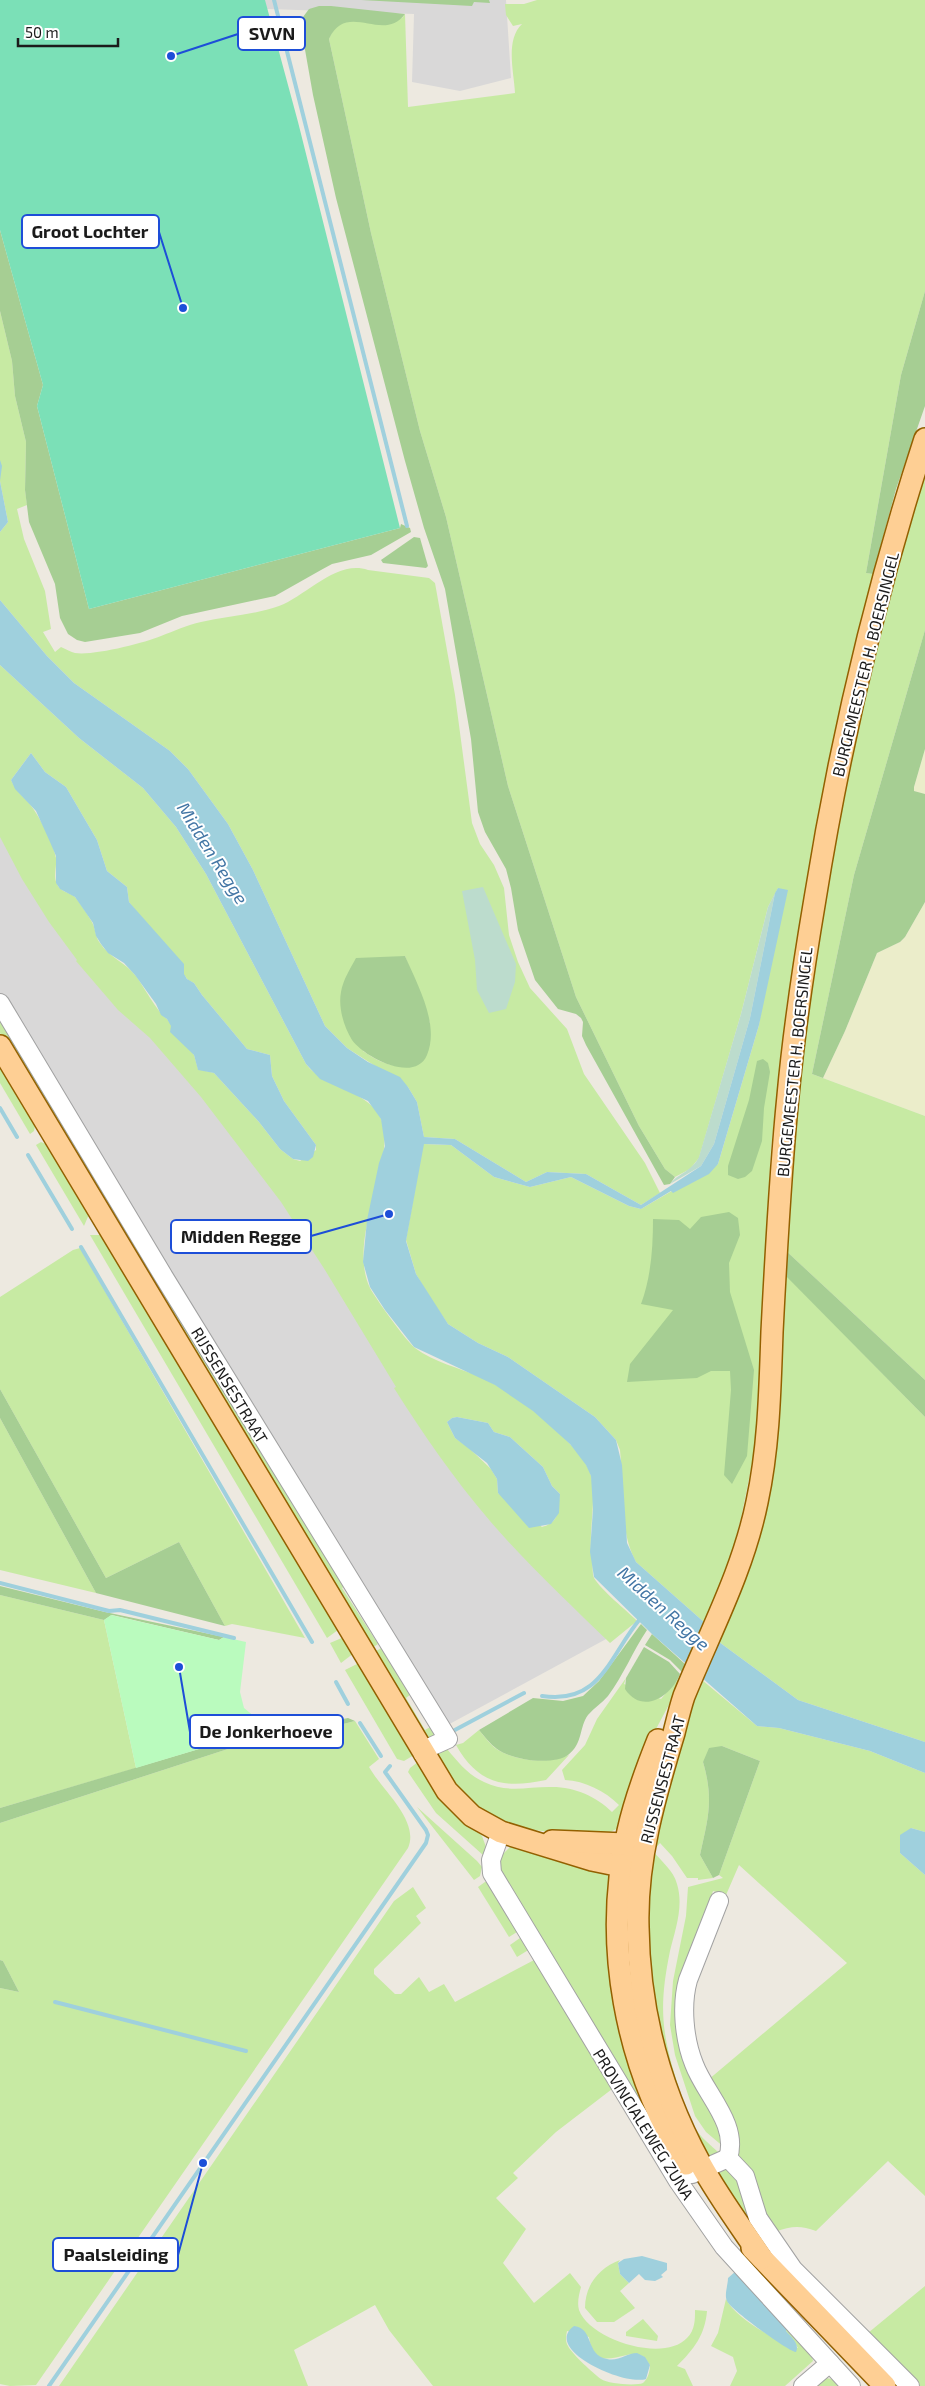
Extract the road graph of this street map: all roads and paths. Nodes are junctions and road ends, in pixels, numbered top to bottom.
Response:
1 (925, 439) edge
2 (0, 1002) edge
3 (0, 1046) edge
4 (686, 1692) junction
5 (422, 1754) junction
6 (501, 1832) junction
7 (528, 1840) junction
8 (625, 1844) junction
9 (642, 1858) junction
10 (621, 1866) junction
11 (719, 1901) dead end
12 (728, 2158) junction
13 (697, 2171) junction
14 (830, 2363) junction
15 (803, 2386) edge
16 (852, 2386) edge
17 (885, 2386) edge
18 (910, 2386) edge

1 - 4 main road, BURGEMEESTER H. BOERSINGEL
2 - 5 street, RIJSSENSESTRAAT
3 - 5 main road, RIJSSENSESTRAAT
4 - 8 main road, RIJSSENSESTRAAT
4 - 9 main road, RIJSSENSESTRAAT
5 - 6 main road, RIJSSENSESTRAAT
6 - 7 main road, RIJSSENSESTRAAT
6 - 14 street, PROVINCIALEWEG ZUNA
7 - 8 main road, RIJSSENSESTRAAT
7 - 10 main road, RIJSSENSESTRAAT
8 - 9 main road, RIJSSENSESTRAAT
8 - 10 main road, PROVINCIALEWEG ZUNA
9 - 10 main road, RIJSSENSESTRAAT
9 - 13 main road, PROVINCIALEWEG ZUNA
10 - 13 main road, PROVINCIALEWEG ZUNA
11 - 12 street
12 - 13 street
12 - 18 street
13 - 17 main road, PROVINCIALEWEG ZUNA
14 - 15 street
14 - 16 street, PROVINCIALEWEG ZUNA

